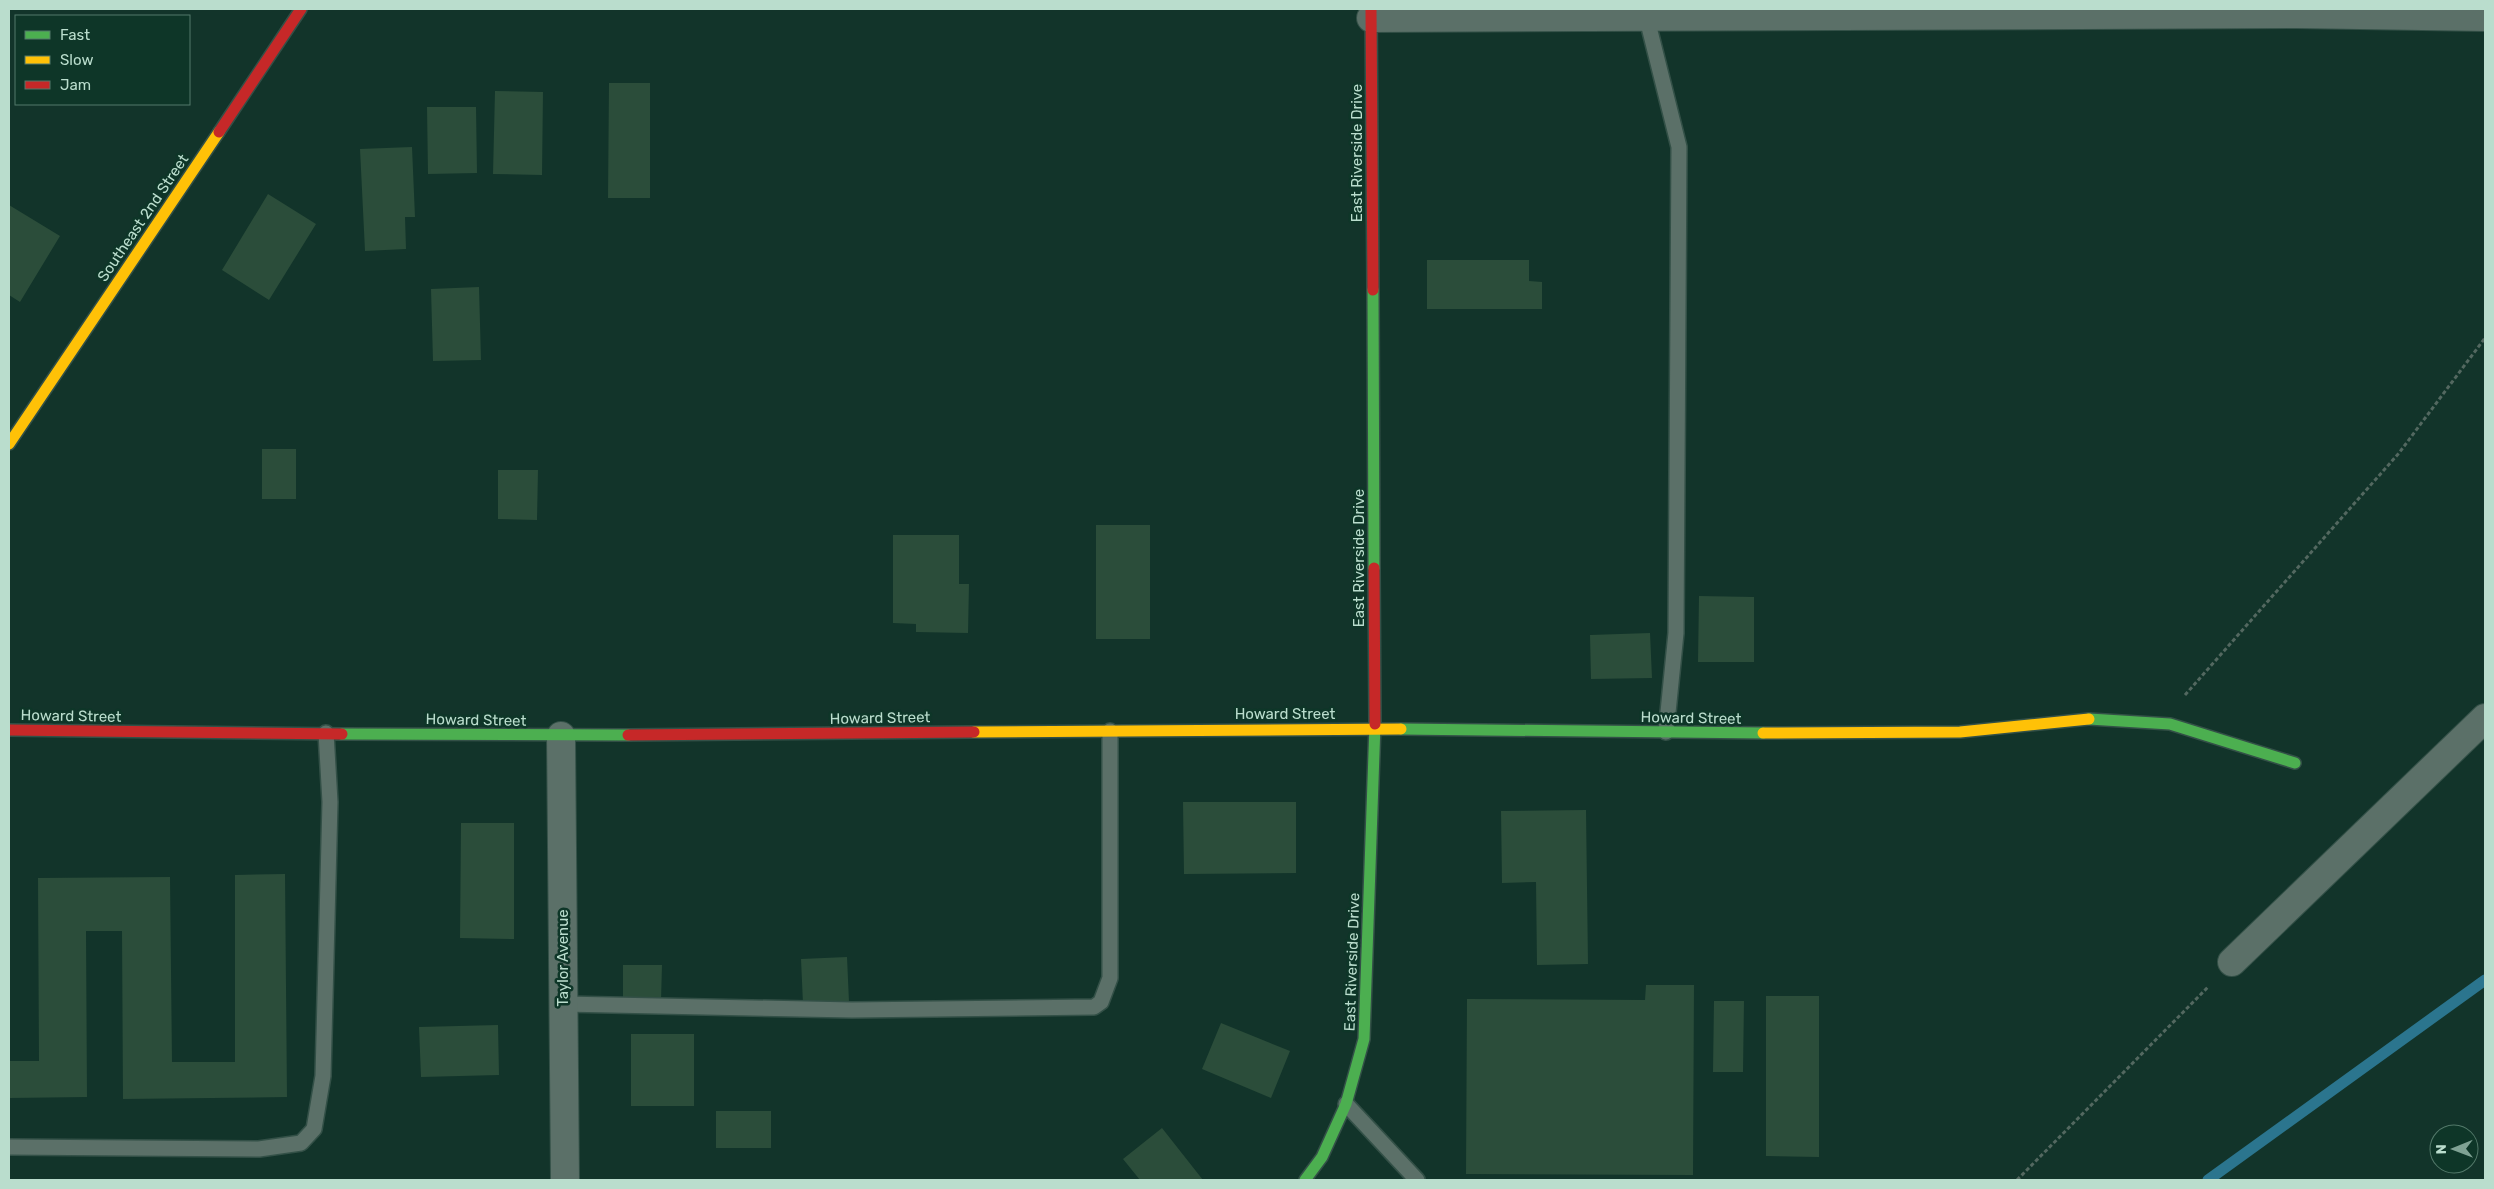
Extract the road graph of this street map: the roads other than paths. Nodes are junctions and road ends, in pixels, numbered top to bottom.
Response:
1 (302, 9) edge
2 (1945, 12) edge
3 (2244, 12) edge
4 (1371, 14) edge
5 (1660, 15) edge
6 (2485, 17) edge
7 (9, 444) edge
8 (2485, 718) edge
9 (1375, 728) junction
10 (9, 730) edge
11 (1110, 731) junction
12 (1666, 732) junction
13 (326, 734) junction
14 (562, 736) junction
15 (2295, 762) dead end
16 (2232, 962) road end
17 (564, 1004) junction
18 (1346, 1104) junction
19 (9, 1147) edge
20 (565, 1180) edge
21 (1305, 1180) edge
22 (1417, 1180) edge

1 - 7 street, Southeast 2nd Street
2 - 3 street
2 - 5 street
3 - 6 street
4 - 5 street
4 - 9 street, East Riverside Drive
5 - 12 lane
8 - 16 street
9 - 11 street, Howard Street
9 - 12 street, Howard Street
9 - 18 street, East Riverside Drive
10 - 13 street, Howard Street
11 - 14 street, Howard Street
11 - 17 lane
12 - 15 street, Howard Street
13 - 14 street, Howard Street
13 - 19 lane
14 - 17 street, Taylor Avenue
17 - 20 street, Taylor Avenue
18 - 21 street, East Riverside Drive
18 - 22 lane

